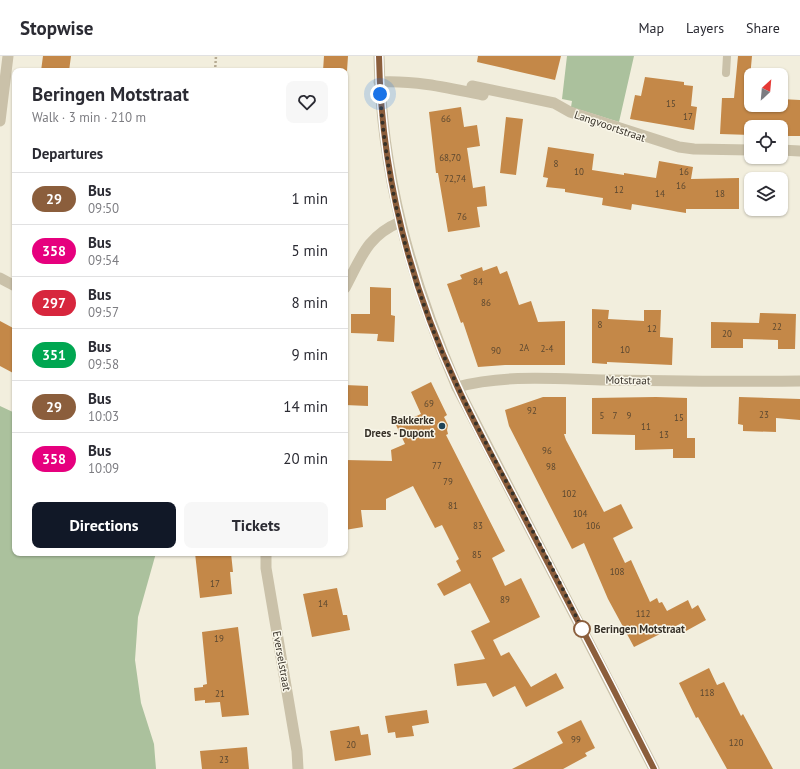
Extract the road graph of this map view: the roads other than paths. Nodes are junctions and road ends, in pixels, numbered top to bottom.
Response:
1 (8, 56) edge
2 (379, 56) edge
3 (727, 56) edge
4 (726, 73) dead end
5 (379, 82) junction
6 (472, 86) dead end
7 (541, 107) dead end
8 (0, 121) edge
9 (744, 150) edge
10 (788, 150) edge
11 (800, 151) edge
12 (400, 222) junction
13 (0, 278) edge
14 (348, 282) edge
15 (12, 284) edge
16 (800, 381) edge
17 (458, 387) junction
18 (266, 556) edge
19 (298, 769) edge
20 (654, 769) edge

1 - 8 street
2 - 5 street
3 - 4 lane
5 - 7 street
5 - 12 street
6 - 9 street, Langvoortstraat
10 - 11 street
12 - 14 street
12 - 17 street
13 - 15 street
16 - 17 street, Motstraat
17 - 20 street
18 - 19 street, Everselstraat

